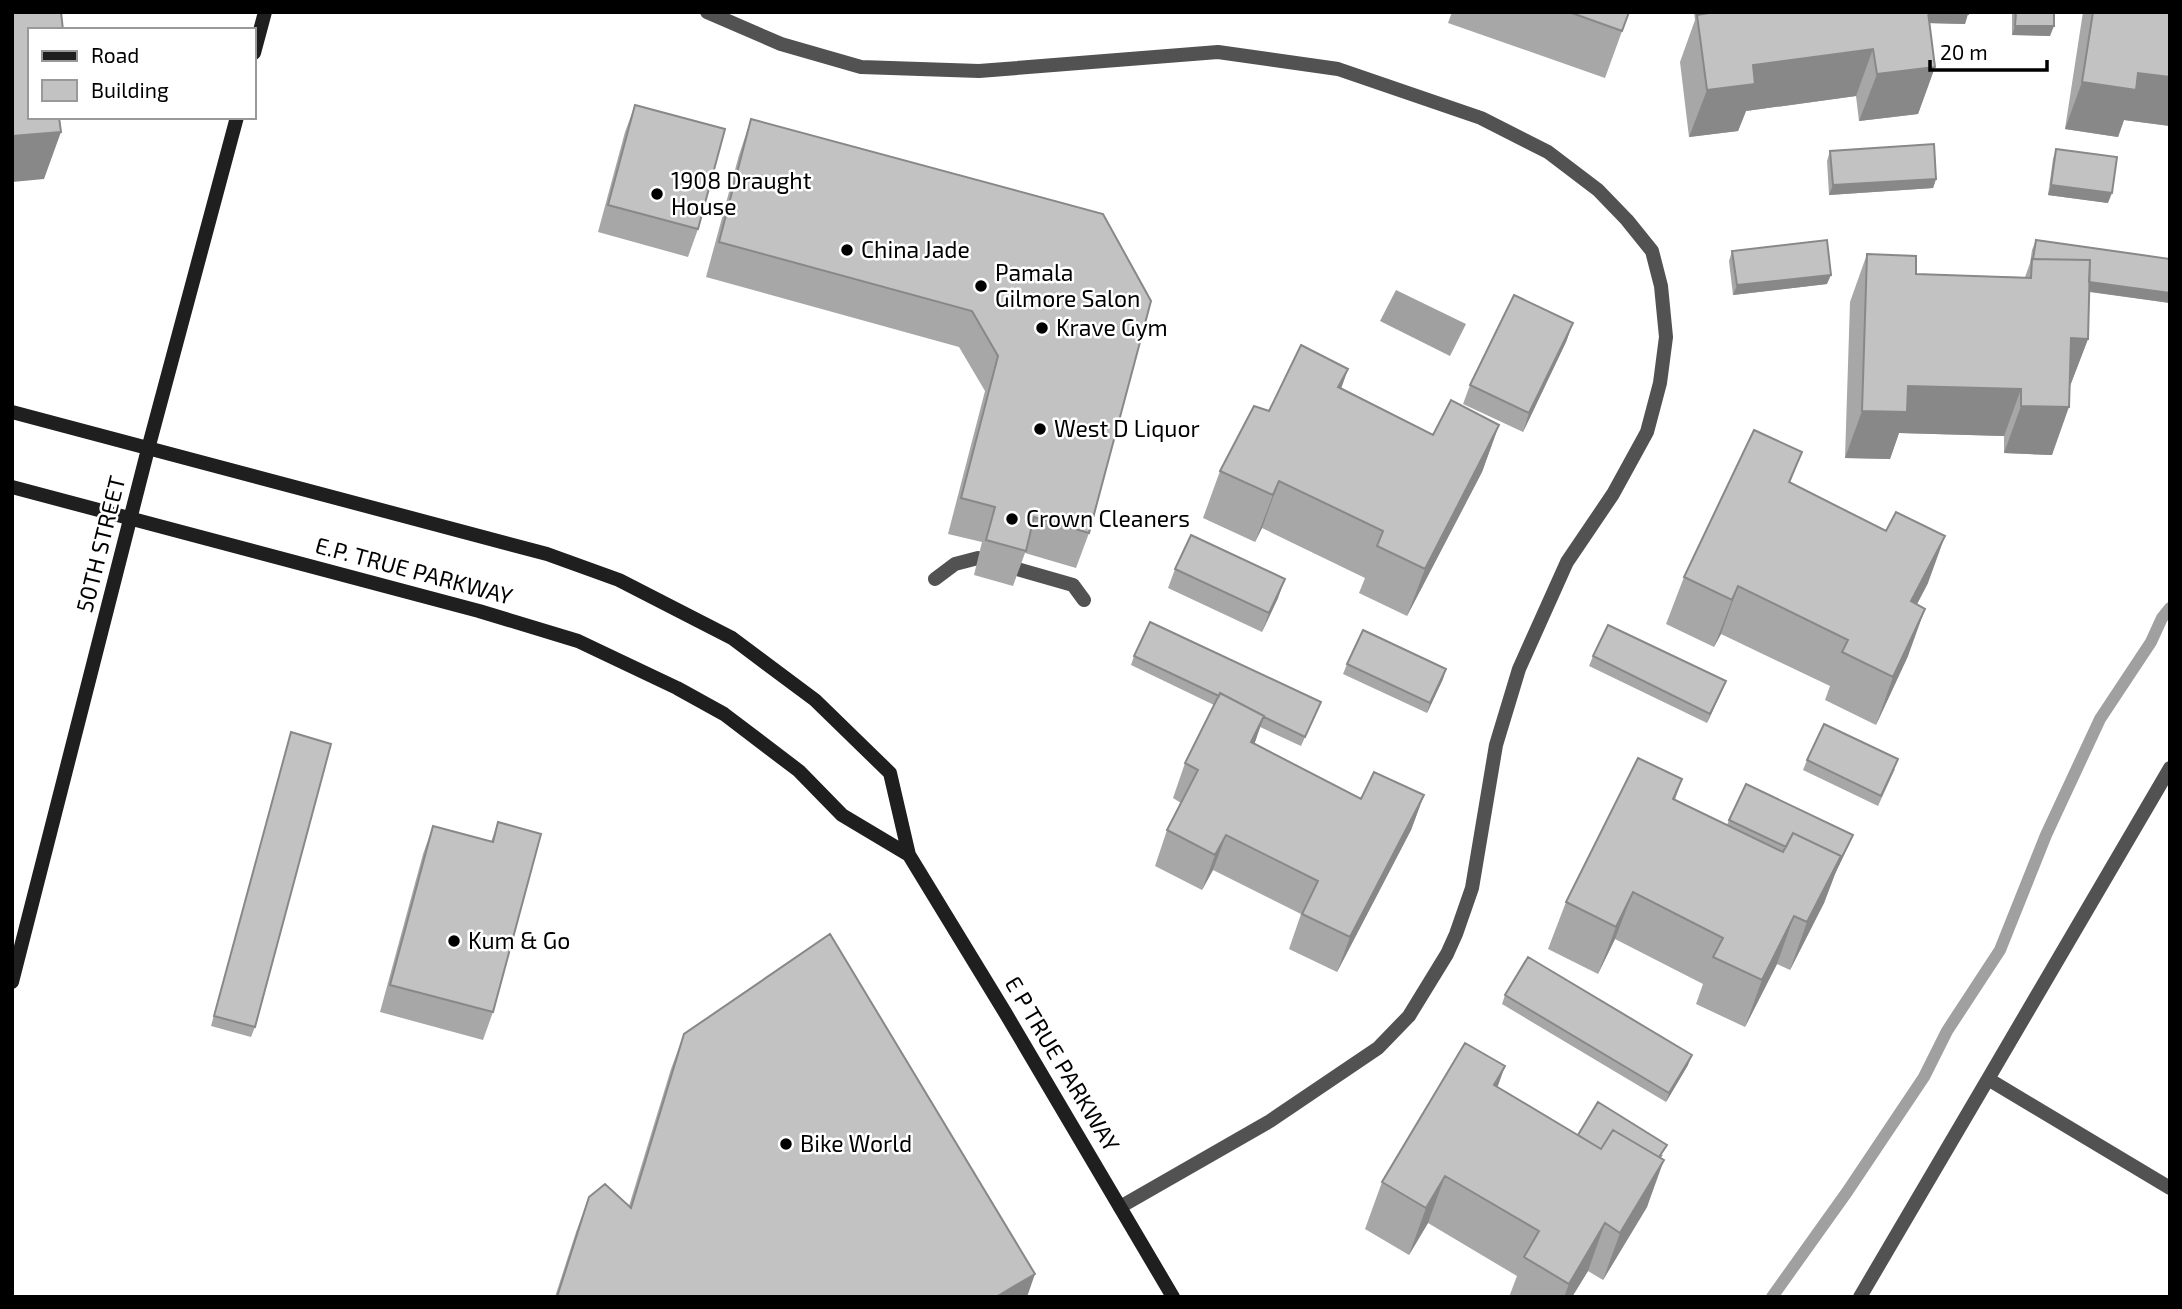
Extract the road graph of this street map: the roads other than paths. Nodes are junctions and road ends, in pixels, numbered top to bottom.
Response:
1 (265, 12) edge
2 (707, 12) edge
3 (256, 46) edge
4 (236, 119) edge
5 (12, 412) edge
6 (148, 449) junction
7 (12, 487) edge
8 (131, 518) junction
9 (978, 558) dead end
10 (1017, 569) edge
11 (935, 579) dead end
12 (1084, 600) dead end
13 (677, 688) joint
14 (2170, 768) edge
15 (909, 855) junction
16 (12, 982) edge
17 (1988, 1079) junction
18 (2170, 1188) edge
19 (1120, 1207) junction
20 (1173, 1297) edge
21 (1860, 1297) edge

1 - 3 main road
2 - 19 lane
4 - 6 main road, 50TH STREET
5 - 6 main road
6 - 8 main road, 50TH STREET
6 - 15 main road, E P TRUE PARKWAY
7 - 8 main road
8 - 13 main road, E.P. TRUE PARKWAY
8 - 16 main road, 50TH STREET
9 - 11 lane
10 - 12 lane
13 - 15 main road, E P TRUE PARKWAY
14 - 17 lane
15 - 19 main road, E P TRUE PARKWAY
17 - 18 lane
17 - 21 lane
19 - 20 main road, E P TRUE PARKWAY

